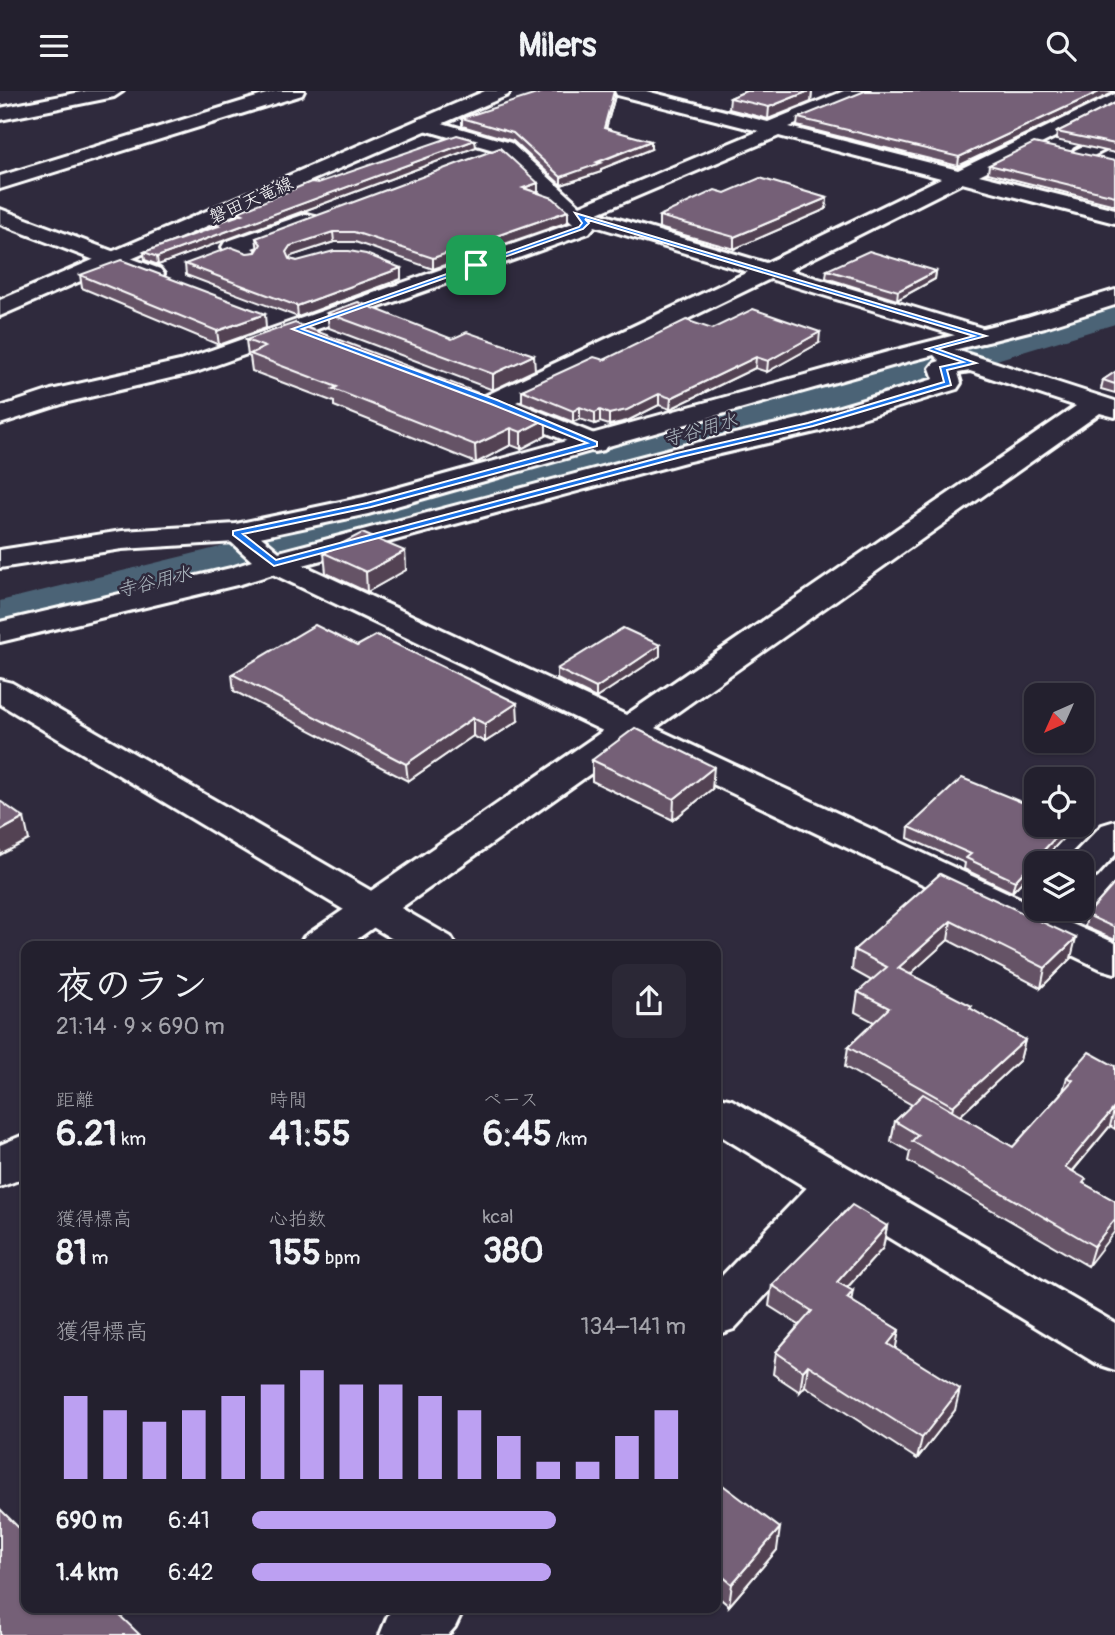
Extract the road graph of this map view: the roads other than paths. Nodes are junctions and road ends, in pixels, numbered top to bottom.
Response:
1 (68, 91) edge
2 (114, 91) edge
3 (295, 91) edge
4 (501, 91) edge
5 (860, 91) edge
6 (637, 92) edge
7 (1084, 93) edge
8 (738, 100) edge
9 (1115, 100) edge
10 (0, 104) edge
11 (709, 113) junction
12 (0, 114) edge
13 (425, 124) junction
14 (774, 129) junction
15 (1115, 137) edge
16 (1030, 142) junction
17 (504, 146) junction
18 (1069, 151) junction
19 (466, 161) edge
20 (1115, 162) edge
21 (960, 177) junction
22 (0, 183) edge
23 (323, 214) edge
24 (578, 214) junction
25 (0, 216) edge
26 (1115, 216) edge
27 (208, 256) edge
28 (115, 260) junction
29 (394, 266) edge
30 (768, 271) junction
31 (165, 276) edge
32 (433, 280) junction
33 (1115, 297) edge
34 (0, 309) edge
35 (258, 314) edge
36 (295, 329) junction
37 (983, 336) junction
38 (333, 343) edge
39 (929, 349) junction
40 (972, 363) junction
41 (469, 393) edge
42 (494, 402) junction
43 (1106, 407) edge
44 (0, 416) edge
45 (594, 444) junction
46 (259, 550) junction
47 (0, 559) edge
48 (0, 632) edge
49 (4, 696) edge
50 (629, 730) junction
51 (1115, 833) edge
52 (1094, 855) edge
53 (1024, 908) edge
54 (373, 909) junction
55 (1048, 921) edge
56 (327, 941) edge
57 (427, 941) edge
58 (1115, 959) edge
59 (721, 1115) edge
60 (21, 1154) edge
61 (0, 1169) edge
62 (839, 1185) junction
63 (721, 1309) edge
64 (1115, 1349) edge
65 (430, 1613) edge
66 (409, 1635) edge

1 - 10 street
2 - 12 street
3 - 22 street
4 - 13 street, 磐田天竜線
5 - 14 street
6 - 11 street
7 - 9 street
8 - 11 street
9 - 16 street
11 - 14 street
13 - 17 street
13 - 28 street, 磐田天竜線
14 - 21 street
14 - 24 street
15 - 18 street
16 - 18 street
16 - 21 street
17 - 19 street
17 - 24 street
18 - 20 street
21 - 26 street
21 - 30 street
23 - 27 street
24 - 30 street
24 - 32 street
25 - 28 street
28 - 31 street
28 - 34 street, 磐田天竜線
29 - 32 street
30 - 37 street
30 - 42 street
32 - 36 street
33 - 37 street
35 - 36 street
36 - 38 street
36 - 44 street
37 - 39 street
39 - 40 street
39 - 45 street
40 - 43 street
40 - 46 street
41 - 42 street
42 - 45 street
43 - 50 street
45 - 46 street
46 - 47 street
46 - 48 street
46 - 50 street
49 - 54 street
50 - 53 street
50 - 54 street
51 - 52 street
54 - 56 street
54 - 57 street
55 - 58 street
59 - 62 street
60 - 61 street
62 - 63 street
62 - 64 street
65 - 66 street

